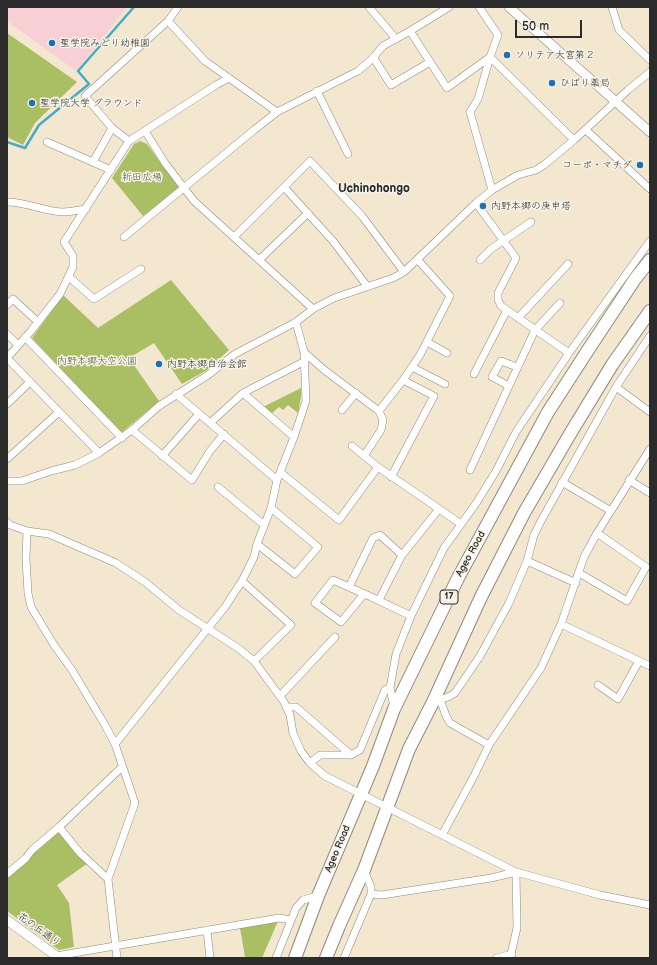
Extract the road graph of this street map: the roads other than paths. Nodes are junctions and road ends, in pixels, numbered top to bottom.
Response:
1 (178, 7) edge
2 (369, 7) edge
3 (449, 7) edge
4 (479, 7) edge
5 (509, 7) edge
6 (612, 7) edge
7 (168, 21) junction
8 (410, 31) junction
9 (396, 39) junction
10 (373, 57) junction
11 (490, 57) junction
12 (650, 60) edge
13 (430, 62) junction
14 (650, 72) edge
15 (229, 78) junction
16 (317, 91) junction
17 (616, 102) junction
18 (277, 112) junction
19 (112, 128) junction
20 (586, 130) junction
21 (145, 131) junction
22 (650, 132) edge
23 (574, 140) junction
24 (129, 141) junction
25 (47, 142) dead end
26 (348, 154) dead end
27 (93, 162) junction
28 (111, 170) junction
29 (284, 187) junction
30 (183, 188) junction
31 (492, 190) junction
32 (650, 190) edge
33 (7, 202) edge
34 (476, 203) junction
35 (86, 209) junction
36 (308, 213) junction
37 (531, 222) dead end
38 (124, 237) dead end
39 (234, 237) junction
40 (503, 240) junction
41 (650, 241) edge
42 (259, 260) junction
43 (418, 260) junction
44 (480, 260) dead end
45 (650, 260) edge
46 (568, 264) dead end
47 (141, 270) dead end
48 (404, 272) junction
49 (69, 276) junction
50 (635, 279) junction
51 (366, 286) junction
52 (609, 296) junction
53 (560, 303) dead end
54 (7, 305) edge
55 (313, 309) junction
56 (507, 310) junction
57 (650, 311) edge
58 (518, 318) junction
59 (38, 322) junction
60 (296, 322) junction
61 (535, 330) junction
62 (7, 334) edge
63 (650, 336) edge
64 (25, 337) junction
65 (427, 342) junction
66 (18, 345) junction
67 (304, 352) junction
68 (447, 353) dead end
69 (569, 353) junction
70 (7, 358) edge
71 (305, 361) junction
72 (412, 367) junction
73 (518, 367) junction
74 (474, 374) dead end
75 (402, 380) junction
76 (30, 382) junction
77 (445, 384) dead end
78 (509, 386) junction
79 (616, 387) junction
80 (243, 393) junction
81 (356, 393) junction
82 (176, 394) junction
83 (7, 404) edge
84 (342, 410) dead end
85 (60, 412) junction
86 (379, 412) junction
87 (650, 412) edge
88 (199, 414) junction
89 (210, 423) junction
90 (132, 430) junction
91 (224, 434) junction
92 (294, 437) junction
93 (122, 438) junction
94 (352, 446) dead end
95 (650, 449) edge
96 (99, 454) junction
97 (162, 456) junction
98 (364, 456) junction
99 (7, 459) edge
100 (378, 467) junction
101 (470, 470) dead end
102 (280, 472) junction
103 (391, 477) junction
104 (277, 480) junction
105 (629, 480) junction
106 (7, 481) edge
107 (562, 482) junction
108 (218, 487) dead end
109 (650, 493) edge
110 (271, 508) junction
111 (440, 509) junction
112 (611, 511) junction
113 (7, 522) edge
114 (461, 524) junction
115 (264, 525) junction
116 (27, 531) junction
117 (597, 533) junction
118 (257, 544) junction
119 (402, 555) junction
120 (527, 561) junction
121 (579, 573) junction
122 (242, 580) junction
123 (576, 583) junction
124 (349, 587) junction
125 (364, 594) junction
126 (379, 600) junction
127 (411, 616) junction
128 (561, 624) junction
129 (207, 629) junction
130 (335, 637) dead end
131 (639, 660) junction
132 (254, 661) junction
133 (650, 666) edge
134 (598, 685) dead end
135 (390, 688) junction
136 (280, 696) junction
137 (436, 701) junction
138 (286, 707) junction
139 (394, 709) junction
140 (115, 744) junction
141 (489, 745) junction
142 (351, 755) junction
143 (310, 763) junction
144 (122, 767) junction
145 (361, 795) junction
146 (387, 808) junction
147 (59, 827) junction
148 (442, 835) junction
149 (364, 870) junction
150 (516, 872) junction
151 (7, 874) edge
152 (108, 879) junction
153 (371, 894) junction
154 (318, 896) junction
155 (650, 905) edge
156 (7, 920) edge
157 (291, 920) junction
158 (207, 930) junction
159 (115, 946) junction
160 (53, 956) edge
161 (511, 956) edge
162 (117, 958) edge
163 (210, 958) edge
164 (276, 958) edge
165 (295, 958) edge
166 (326, 958) edge
167 (344, 958) edge
168 (497, 958) edge

1 - 7 street
2 - 9 street
3 - 8 street
4 - 11 street
5 - 17 street
6 - 12 street
7 - 15 street
7 - 19 street
8 - 9 street
8 - 13 street
9 - 10 street
10 - 13 street
10 - 16 street
11 - 13 street
11 - 23 street
11 - 31 street
14 - 17 street
15 - 18 street
15 - 21 street
16 - 18 street
16 - 26 street
17 - 20 street
17 - 22 street
18 - 30 street
19 - 24 street
19 - 27 street
20 - 23 street
20 - 32 street
21 - 24 street
21 - 30 street
23 - 31 street
24 - 28 street
25 - 27 street
27 - 28 street
28 - 35 street
29 - 36 street
29 - 39 street
29 - 48 street
30 - 38 street
30 - 39 street
31 - 34 street
33 - 35 street
34 - 40 street
34 - 43 street
35 - 49 street
36 - 42 street
36 - 51 street
37 - 40 street
39 - 42 street
40 - 44 street
40 - 56 street
41 - 52 street
42 - 55 street
43 - 48 street
43 - 65 street
45 - 50 highway, Ageo Road / 17
46 - 58 street
47 - 49 street
48 - 51 street
49 - 59 street
50 - 52 street
50 - 139 highway, Ageo Road / 17
51 - 55 street
52 - 69 street
53 - 61 street
54 - 59 street
55 - 60 street
56 - 58 street
56 - 74 street
57 - 137 highway
58 - 61 street
59 - 64 street
60 - 67 street
60 - 82 street
61 - 69 street
61 - 73 street
62 - 66 street
63 - 79 street
64 - 66 street
64 - 93 street
65 - 68 street
65 - 72 street
66 - 70 street
67 - 71 street
67 - 81 street
69 - 114 street
70 - 76 street
71 - 80 street
71 - 92 street
72 - 75 street
72 - 77 street
73 - 78 street
73 - 78 street
75 - 86 street
75 - 103 street
76 - 83 street
76 - 85 street
78 - 101 street
79 - 87 street
79 - 107 street
80 - 89 street
80 - 92 street
81 - 84 street
81 - 86 street
82 - 88 street
82 - 90 street
85 - 96 street
85 - 99 street
86 - 98 street
88 - 89 street
88 - 97 street
89 - 91 street
90 - 93 street
90 - 97 street
91 - 97 street
91 - 104 street
92 - 102 street
93 - 96 street
94 - 98 street
95 - 105 street
96 - 106 street
98 - 100 street
100 - 102 street
100 - 103 street
102 - 104 street
103 - 111 street
104 - 110 street
105 - 109 street
105 - 112 street
107 - 112 street
107 - 120 street
108 - 115 street
110 - 115 street
110 - 118 street
111 - 114 street
111 - 119 street
112 - 117 street
113 - 116 street
114 - 127 street
115 - 118 street
116 - 129 street
116 - 140 street
117 - 121 street
117 - 121 street
118 - 122 street
119 - 124 street
119 - 126 street
120 - 123 street
120 - 137 street
121 - 123 street
122 - 129 street
122 - 132 street
123 - 128 street
124 - 125 street
124 - 125 street
125 - 126 street
126 - 127 street
127 - 135 street
128 - 131 street
128 - 141 street
129 - 132 street
129 - 140 street
130 - 136 street
131 - 133 street
131 - 134 street
132 - 136 street
135 - 139 street
135 - 142 street
136 - 138 street
137 - 141 street
137 - 146 highway
138 - 142 street
138 - 143 street
139 - 145 highway, Ageo Road / 17
140 - 144 street
141 - 148 street
142 - 143 street
143 - 145 street
144 - 147 street
144 - 152 street
145 - 146 street
145 - 154 highway, Ageo Road / 17
146 - 148 street
146 - 149 highway
147 - 151 street
147 - 152 street
148 - 150 street
149 - 153 street
149 - 166 highway
150 - 153 street
150 - 155 street
150 - 161 street
152 - 159 street
153 - 167 street
154 - 157 street
154 - 165 highway, Ageo Road / 17
156 - 160 street, 花の丘通り
157 - 158 street
157 - 164 street
158 - 159 street
158 - 163 street
159 - 160 street
159 - 162 street
161 - 168 street

